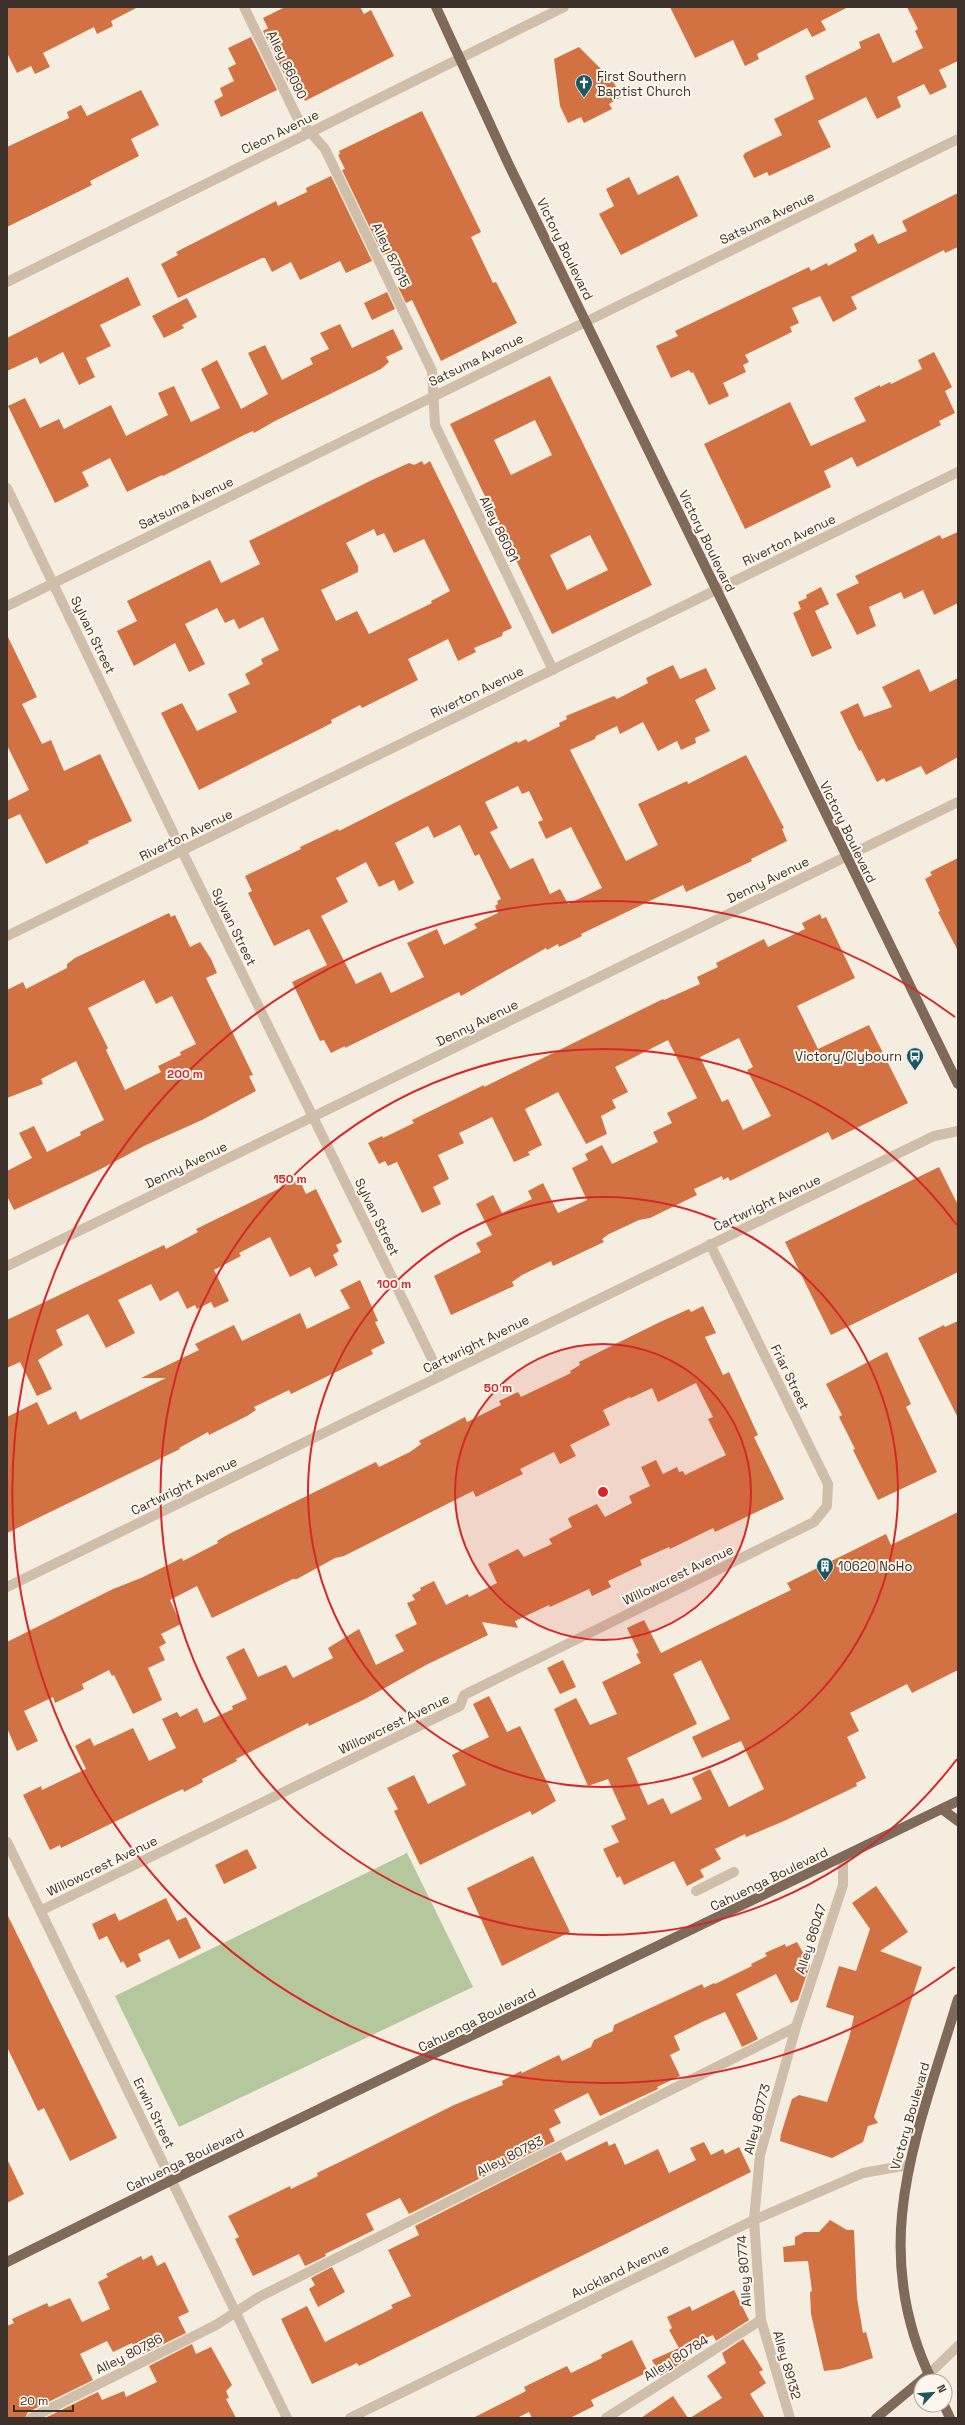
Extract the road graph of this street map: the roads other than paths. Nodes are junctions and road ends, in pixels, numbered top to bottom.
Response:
1 (244, 7) edge
2 (436, 7) edge
3 (564, 7) edge
4 (460, 57) junction
5 (310, 132) junction
6 (958, 139) edge
7 (7, 282) edge
8 (586, 321) junction
9 (434, 396) junction
10 (958, 472) edge
11 (7, 488) edge
12 (54, 583) junction
13 (716, 590) junction
14 (7, 606) edge
15 (553, 670) junction
16 (958, 802) edge
17 (182, 851) junction
18 (846, 856) junction
19 (7, 936) edge
20 (958, 1084) edge
21 (313, 1117) junction
22 (958, 1131) edge
23 (710, 1244) junction
24 (7, 1266) edge
25 (440, 1375) junction
26 (814, 1522) joint
27 (7, 1587) edge
28 (958, 1801) edge
29 (942, 1809) junction
30 (958, 1821) edge
31 (7, 1842) edge
32 (843, 1858) junction
33 (734, 1872) dead end
34 (696, 1891) dead end
35 (42, 1910) junction
36 (958, 1999) edge
37 (796, 2027) junction
38 (908, 2164) junction
39 (172, 2180) junction
40 (754, 2220) junction
41 (7, 2262) edge
42 (237, 2311) junction
43 (761, 2320) junction
44 (958, 2346) edge
45 (928, 2373) edge
46 (934, 2373) edge
47 (913, 2390) edge
48 (31, 2418) edge
49 (287, 2418) edge
50 (350, 2418) edge
51 (606, 2418) edge
52 (790, 2418) edge
53 (876, 2418) edge

1 - 5 street, Alley 86090
2 - 4 main road, Victory Boulevard
3 - 4 street, Cleon Avenue
4 - 5 street, Cleon Avenue
4 - 8 main road, Victory Boulevard
5 - 7 street, Cleon Avenue
5 - 9 street, Alley 87615
6 - 8 street, Satsuma Avenue
8 - 9 street, Satsuma Avenue
8 - 13 main road, Victory Boulevard
9 - 12 street, Satsuma Avenue
9 - 15 street, Alley 86091
10 - 13 street, Riverton Avenue
11 - 12 street, Sylvan Street
12 - 14 street, Satsuma Avenue
12 - 17 street, Sylvan Street
13 - 15 street, Riverton Avenue
13 - 18 main road, Victory Boulevard
15 - 17 street, Riverton Avenue
16 - 18 street, Denny Avenue
17 - 19 street, Riverton Avenue
17 - 21 street, Sylvan Street
18 - 20 main road, Victory Boulevard
18 - 21 street, Denny Avenue
21 - 24 street, Denny Avenue
21 - 25 street, Sylvan Street
22 - 23 street, Cartwright Avenue
23 - 25 street, Cartwright Avenue
23 - 26 street, Friar Street
25 - 27 street, Cartwright Avenue
26 - 35 street, Willowcrest Avenue
28 - 29 main road, Cahuenga Boulevard
29 - 30 main road
29 - 32 main road, Cahuenga Boulevard
31 - 35 street, Erwin Street
32 - 37 street, Alley 86047
32 - 39 main road, Cahuenga Boulevard
33 - 34 street
35 - 39 street, Erwin Street
36 - 38 main road, Victory Boulevard
37 - 40 street, Alley 80773
37 - 42 street, Alley 80783
38 - 40 street, Auckland Avenue
38 - 45 main road, Victory Boulevard
39 - 41 main road, Cahuenga Boulevard
39 - 42 street, Erwin Street
40 - 43 street, Alley 80774
40 - 50 street, Auckland Avenue
42 - 48 street, Alley 80786
42 - 49 street, Erwin Street
43 - 51 street, Alley 80784
43 - 52 street, Alley 89132
44 - 46 street
47 - 53 main road

